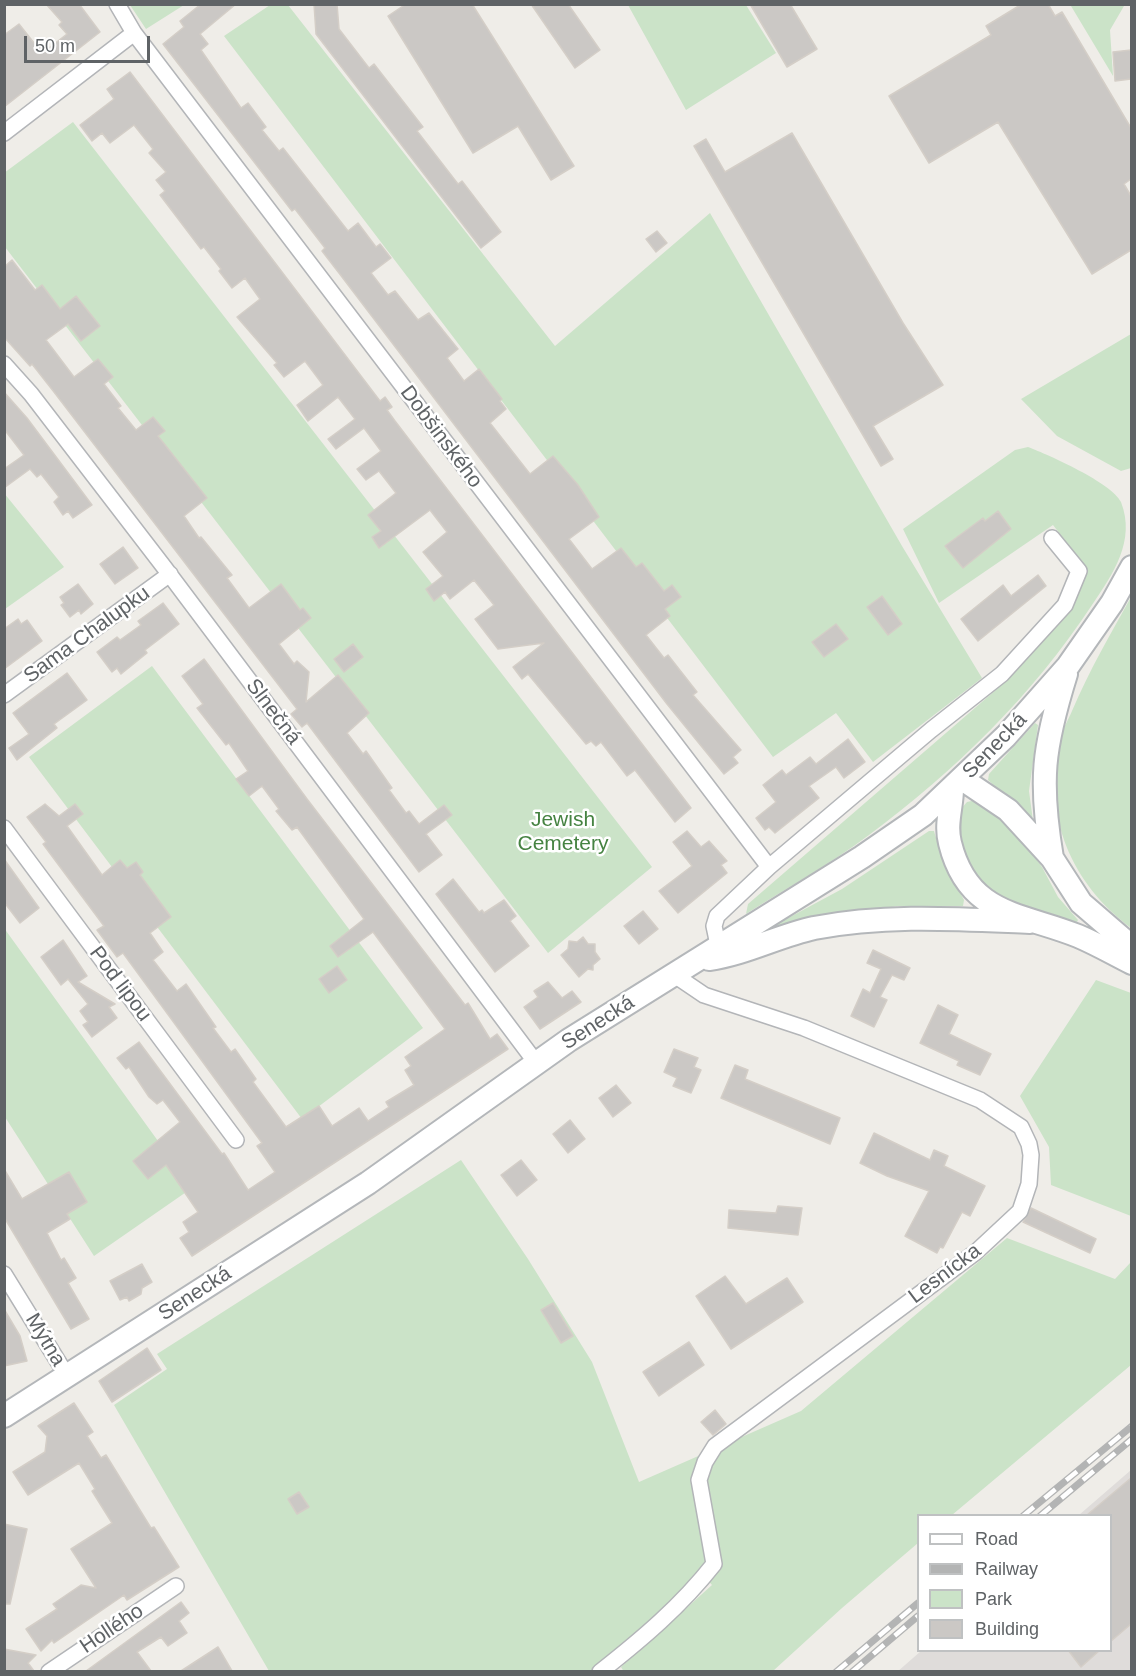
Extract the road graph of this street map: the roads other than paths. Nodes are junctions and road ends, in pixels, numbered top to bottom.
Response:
1 (117, 4) edge
2 (134, 33) junction
3 (4, 133) edge
4 (4, 364) edge
5 (1052, 538) dead end
6 (1131, 567) edge
7 (170, 574) junction
8 (1068, 666) junction
9 (4, 695) edge
10 (957, 784) junction
11 (4, 828) edge
12 (1052, 858) junction
13 (769, 867) junction
14 (1030, 922) junction
15 (718, 945) junction
16 (1131, 947) edge
17 (692, 962) junction
18 (1131, 963) edge
19 (673, 974) junction
20 (537, 1064) junction
21 (236, 1140) dead end
22 (4, 1274) edge
23 (67, 1376) junction
24 (4, 1416) edge
25 (176, 1586) dead end
26 (49, 1671) edge
27 (600, 1671) edge

1 - 2 street, Dobšinského
2 - 3 street
2 - 13 street, Dobšinského
4 - 7 street, Slnečná
5 - 13 street
6 - 8 main road, Senecká
7 - 9 street, Sama Chalupku
7 - 20 street, Slnečná
8 - 10 main road, Senecká
8 - 12 main road
10 - 12 main road
10 - 14 main road
10 - 15 main road, Senecká
11 - 21 street, Pod lipou
12 - 16 main road
13 - 15 street
14 - 17 main road
14 - 18 main road
15 - 17 main road, Senecká
17 - 19 main road, Senecká
19 - 20 main road, Senecká
19 - 27 street, Lesnícka
20 - 23 main road, Senecká
22 - 23 street, Mýtna
23 - 24 main road, Senecká
25 - 26 street, Hollého

